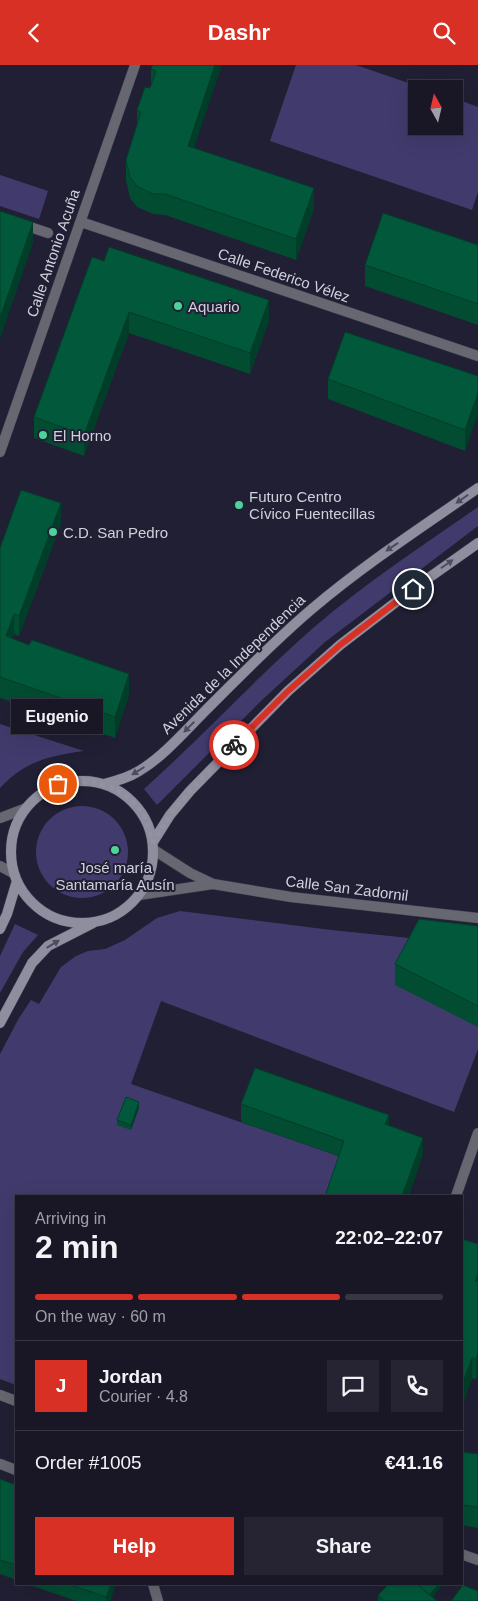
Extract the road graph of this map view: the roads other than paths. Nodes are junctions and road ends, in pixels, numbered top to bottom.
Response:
1 (135, 65) edge
2 (0, 217) edge
3 (81, 221) junction
4 (48, 233) dead end
5 (478, 356) edge
6 (0, 452) edge
7 (478, 488) edge
8 (478, 543) edge
9 (104, 784) junction
10 (24, 809) junction
11 (0, 818) edge
12 (153, 846) junction
13 (0, 866) edge
14 (13, 873) junction
15 (16, 884) junction
16 (212, 884) junction
17 (139, 895) junction
18 (478, 918) edge
19 (94, 923) junction
20 (0, 929) edge
21 (0, 1023) edge
22 (478, 1133) edge
23 (456, 1195) edge
24 (0, 1395) edge
25 (15, 1401) edge
26 (0, 1465) edge
27 (15, 1470) edge
28 (463, 1555) edge
29 (478, 1559) edge
30 (153, 1585) edge
31 (158, 1601) edge

1 - 3 street, Calle Antonio Acuña
2 - 4 street
3 - 5 street, Calle Federico Vélez
3 - 6 street, Calle Antonio Acuña
7 -> 9 main road, Avenida de la Independencia
12 -> 8 main road
9 - 10 main road
9 - 12 main road
10 - 11 street
10 - 14 main road
12 - 16 street, Calle San Zadornil
12 - 17 main road
13 - 14 street
14 - 15 main road
15 - 19 main road
15 - 20 main road
16 - 17 street, Calle San Zadornil
16 - 18 street, Calle San Zadornil
17 - 19 main road
21 -> 19 main road
22 - 23 street
24 - 25 street
26 - 27 street
28 - 29 street
30 - 31 street

